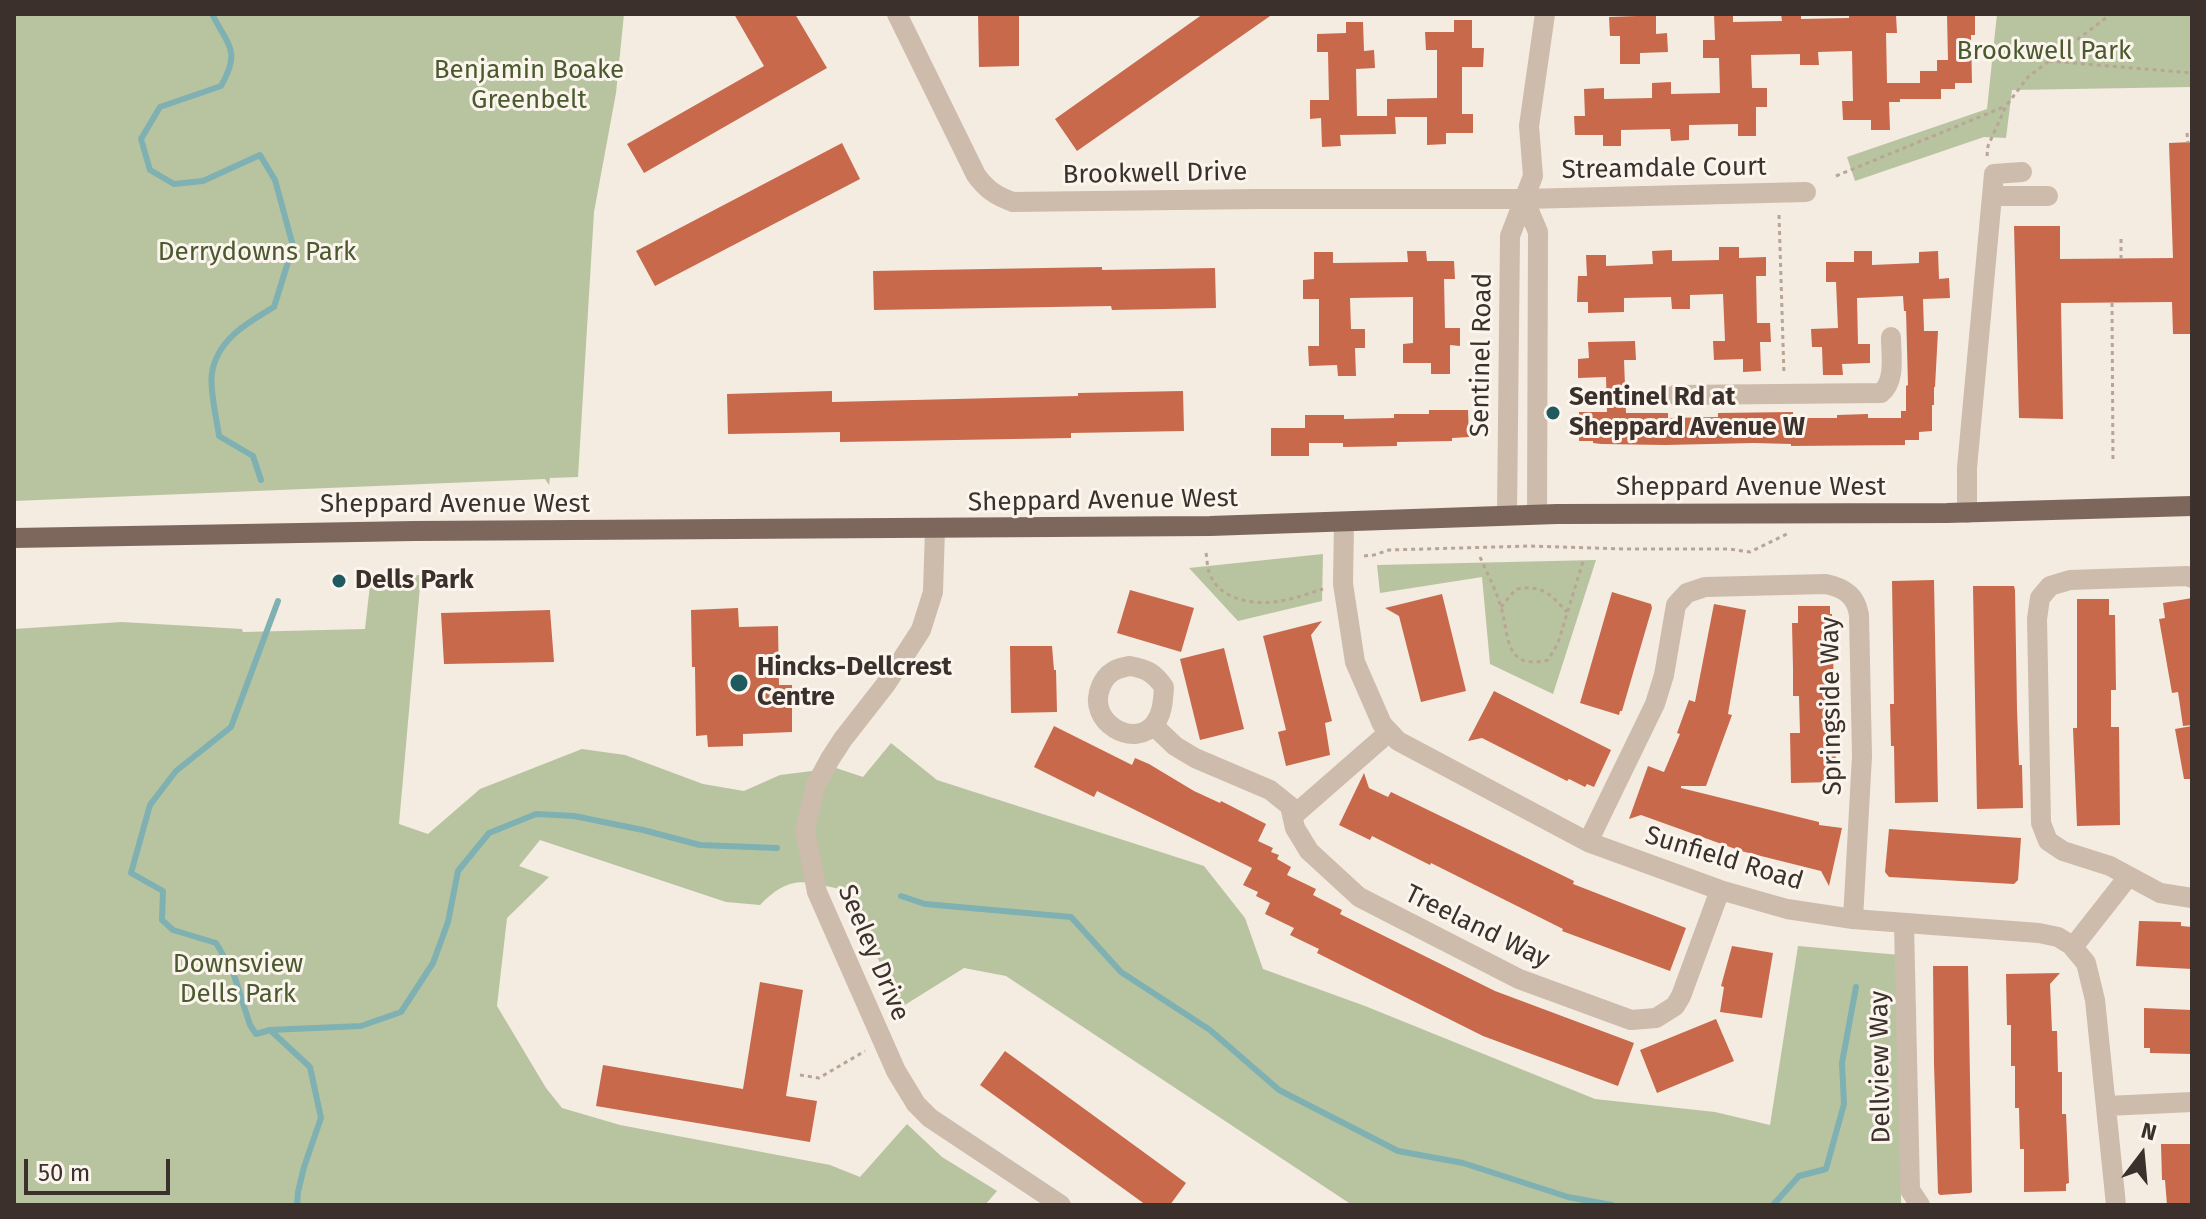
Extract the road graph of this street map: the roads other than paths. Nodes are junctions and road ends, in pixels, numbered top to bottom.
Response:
1 (897, 14) edge
2 (1545, 14) edge
3 (2022, 172) dead end
4 (1806, 192) dead end
5 (1992, 196) junction
6 (2048, 196) dead end
7 (1524, 199) junction
8 (1891, 337) dead end
9 (1675, 395) dead end
10 (2192, 506) edge
11 (1967, 513) junction
12 (1537, 514) junction
13 (1507, 515) junction
14 (1344, 522) junction
15 (935, 529) junction
16 (14, 538) edge
17 (2192, 578) edge
18 (1154, 726) dead end
19 (1388, 733) junction
20 (1293, 816) junction
21 (1588, 842) junction
22 (2128, 877) junction
23 (1720, 890) junction
24 (2192, 898) edge
25 (1853, 919) junction
26 (1904, 924) junction
27 (2073, 947) junction
28 (2192, 1102) edge
29 (2107, 1106) junction
30 (1061, 1205) edge
31 (1920, 1205) edge
32 (2116, 1205) edge

1 - 7 street, Brookwell Drive
2 - 7 street, Sentinel Road
3 - 5 street
4 - 7 street, Streamdale Court
5 - 6 street
5 - 11 street
7 - 12 street, Sentinel Road
7 - 13 street, Sentinel Road
8 - 9 street
10 - 11 main road, Sheppard Avenue West
11 - 12 main road, Sheppard Avenue West
12 - 13 main road, Sheppard Avenue West
13 - 14 main road, Sheppard Avenue West
14 - 15 main road, Sheppard Avenue West
14 - 19 street, Sunfield Road
15 - 16 main road, Sheppard Avenue West
15 - 30 street, Seeley Drive
17 - 22 street
18 - 20 street
19 - 20 street
19 - 21 street, Sunfield Road
20 - 23 street, Treeland Way
21 - 23 street, Sunfield Road
21 - 25 street, Springside Way
22 - 24 street
22 - 27 street
23 - 25 street, Sunfield Road
25 - 26 street, Sunfield Road
26 - 27 street, Sunfield Road
26 - 31 street, Dellview Way
27 - 29 street
28 - 29 street
29 - 32 street

